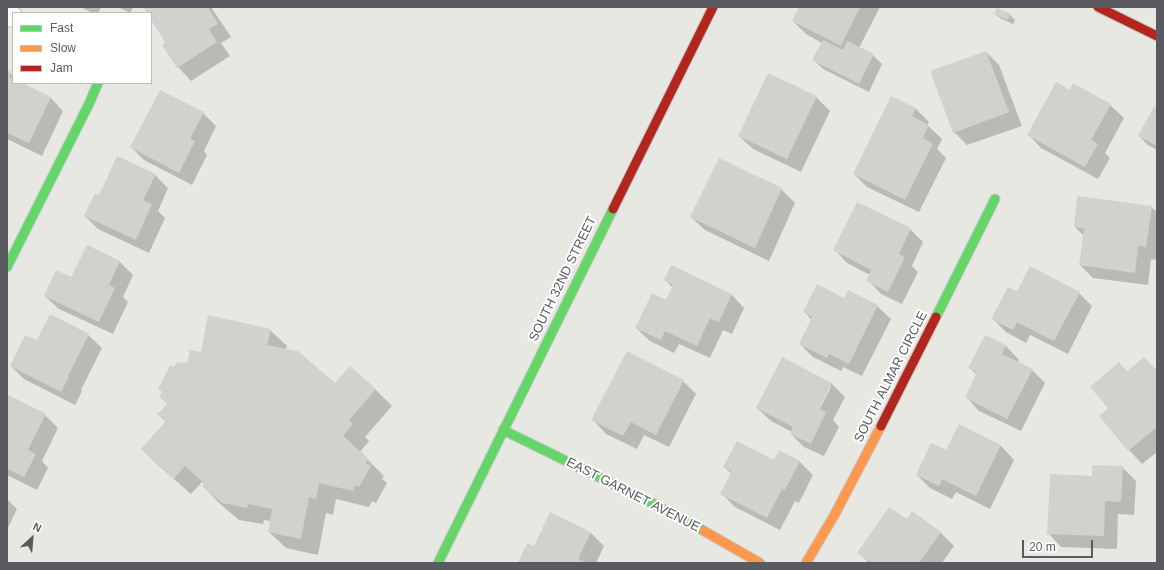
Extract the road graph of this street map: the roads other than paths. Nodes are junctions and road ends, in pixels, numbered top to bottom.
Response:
1 (713, 7) edge
2 (1098, 7) edge
3 (1157, 36) edge
4 (98, 84) edge
5 (995, 199) dead end
6 (7, 266) edge
7 (503, 430) junction
8 (438, 563) edge
9 (760, 563) edge
10 (806, 563) edge

1 - 7 street, SOUTH 32ND STREET
2 - 3 street
4 - 6 street
5 - 10 street, SOUTH ALMAR CIRCLE
7 - 8 street, SOUTH 32ND STREET
7 - 9 street, EAST GARNET AVENUE

